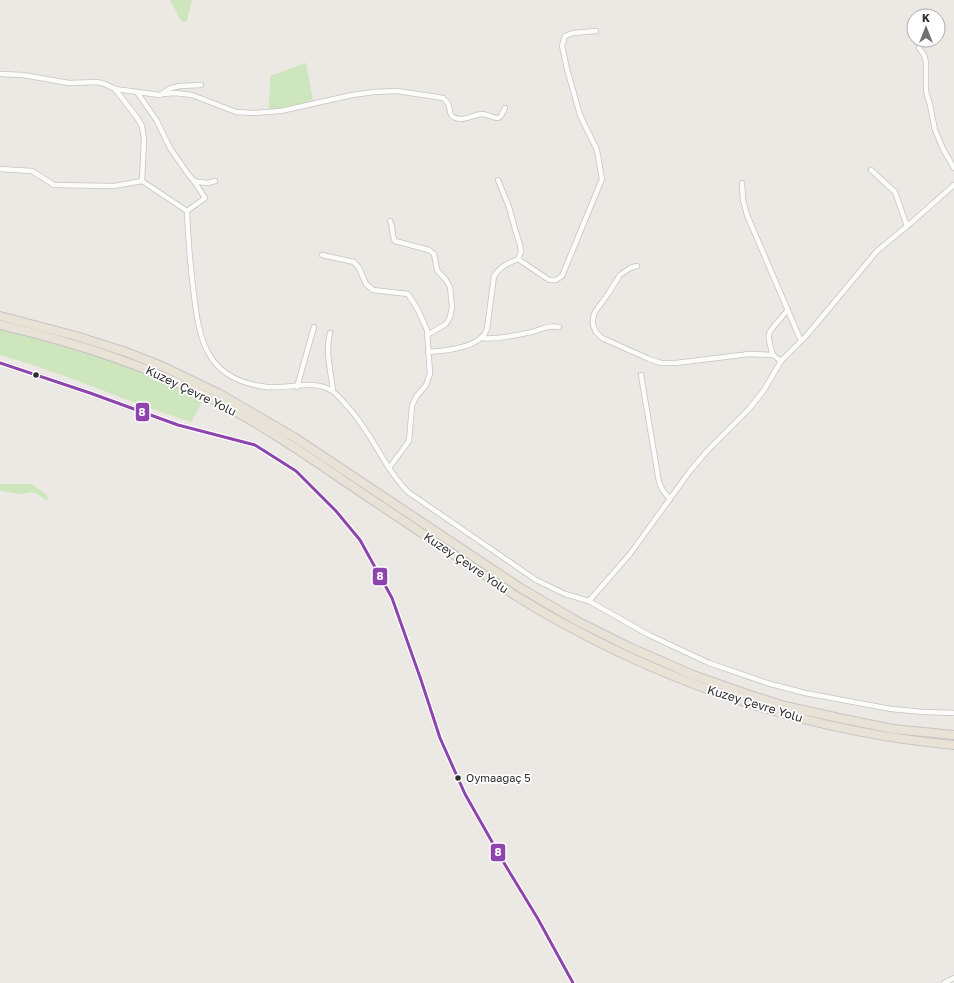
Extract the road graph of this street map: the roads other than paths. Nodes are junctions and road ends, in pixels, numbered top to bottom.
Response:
1 (596, 31) dead end
2 (920, 48) dead end
3 (0, 74) edge
4 (201, 85) dead end
5 (115, 90) junction
6 (137, 92) junction
7 (163, 94) junction
8 (504, 108) dead end
9 (954, 168) edge
10 (0, 169) edge
11 (871, 170) dead end
12 (498, 180) dead end
13 (142, 181) junction
14 (194, 181) junction
15 (216, 181) dead end
16 (742, 183) dead end
17 (954, 185) edge
18 (187, 212) junction
19 (390, 221) dead end
20 (907, 226) junction
21 (322, 255) dead end
22 (518, 258) junction
23 (637, 266) dead end
24 (788, 309) junction
25 (0, 316) edge
26 (0, 325) edge
27 (314, 327) dead end
28 (559, 327) dead end
29 (330, 333) dead end
30 (427, 335) junction
31 (482, 338) junction
32 (801, 341) junction
33 (428, 352) junction
34 (772, 355) junction
35 (781, 361) junction
36 (0, 363) edge
37 (641, 375) dead end
38 (297, 387) junction
39 (333, 391) junction
40 (389, 468) junction
41 (670, 499) junction
42 (589, 601) junction
43 (954, 713) edge
44 (954, 735) edge
45 (893, 737) junction
46 (954, 745) edge
47 (954, 748) edge
48 (954, 978) edge
49 (573, 983) edge
50 (944, 983) edge

1 - 22 street
2 - 9 street
3 - 5 street
4 - 7 street
5 - 6 street
5 - 13 street
6 - 7 street
6 - 14 street
7 - 8 street
10 - 13 street
11 - 20 street
12 - 22 street
13 - 18 street
14 - 15 street
14 - 18 street
16 - 24 street
17 - 20 street
18 - 38 street
19 - 30 street
20 - 32 street
21 - 30 street
22 - 31 street
23 - 34 street
24 - 32 street
24 - 34 street
25 - 44 highway, Kuzey Çevre Yolu
26 - 45 highway, Kuzey Çevre Yolu
27 - 38 street
28 - 31 street
29 - 39 street
30 - 33 street
31 - 33 street
32 - 35 street
33 - 40 street
34 - 35 street
35 - 41 street
36 - 49 street
37 - 41 street
38 - 39 street
39 - 40 street
40 - 42 street
41 - 42 street
42 - 43 street
45 - 46 highway, Kuzey Çevre Yolu
45 - 47 highway
48 - 50 street

